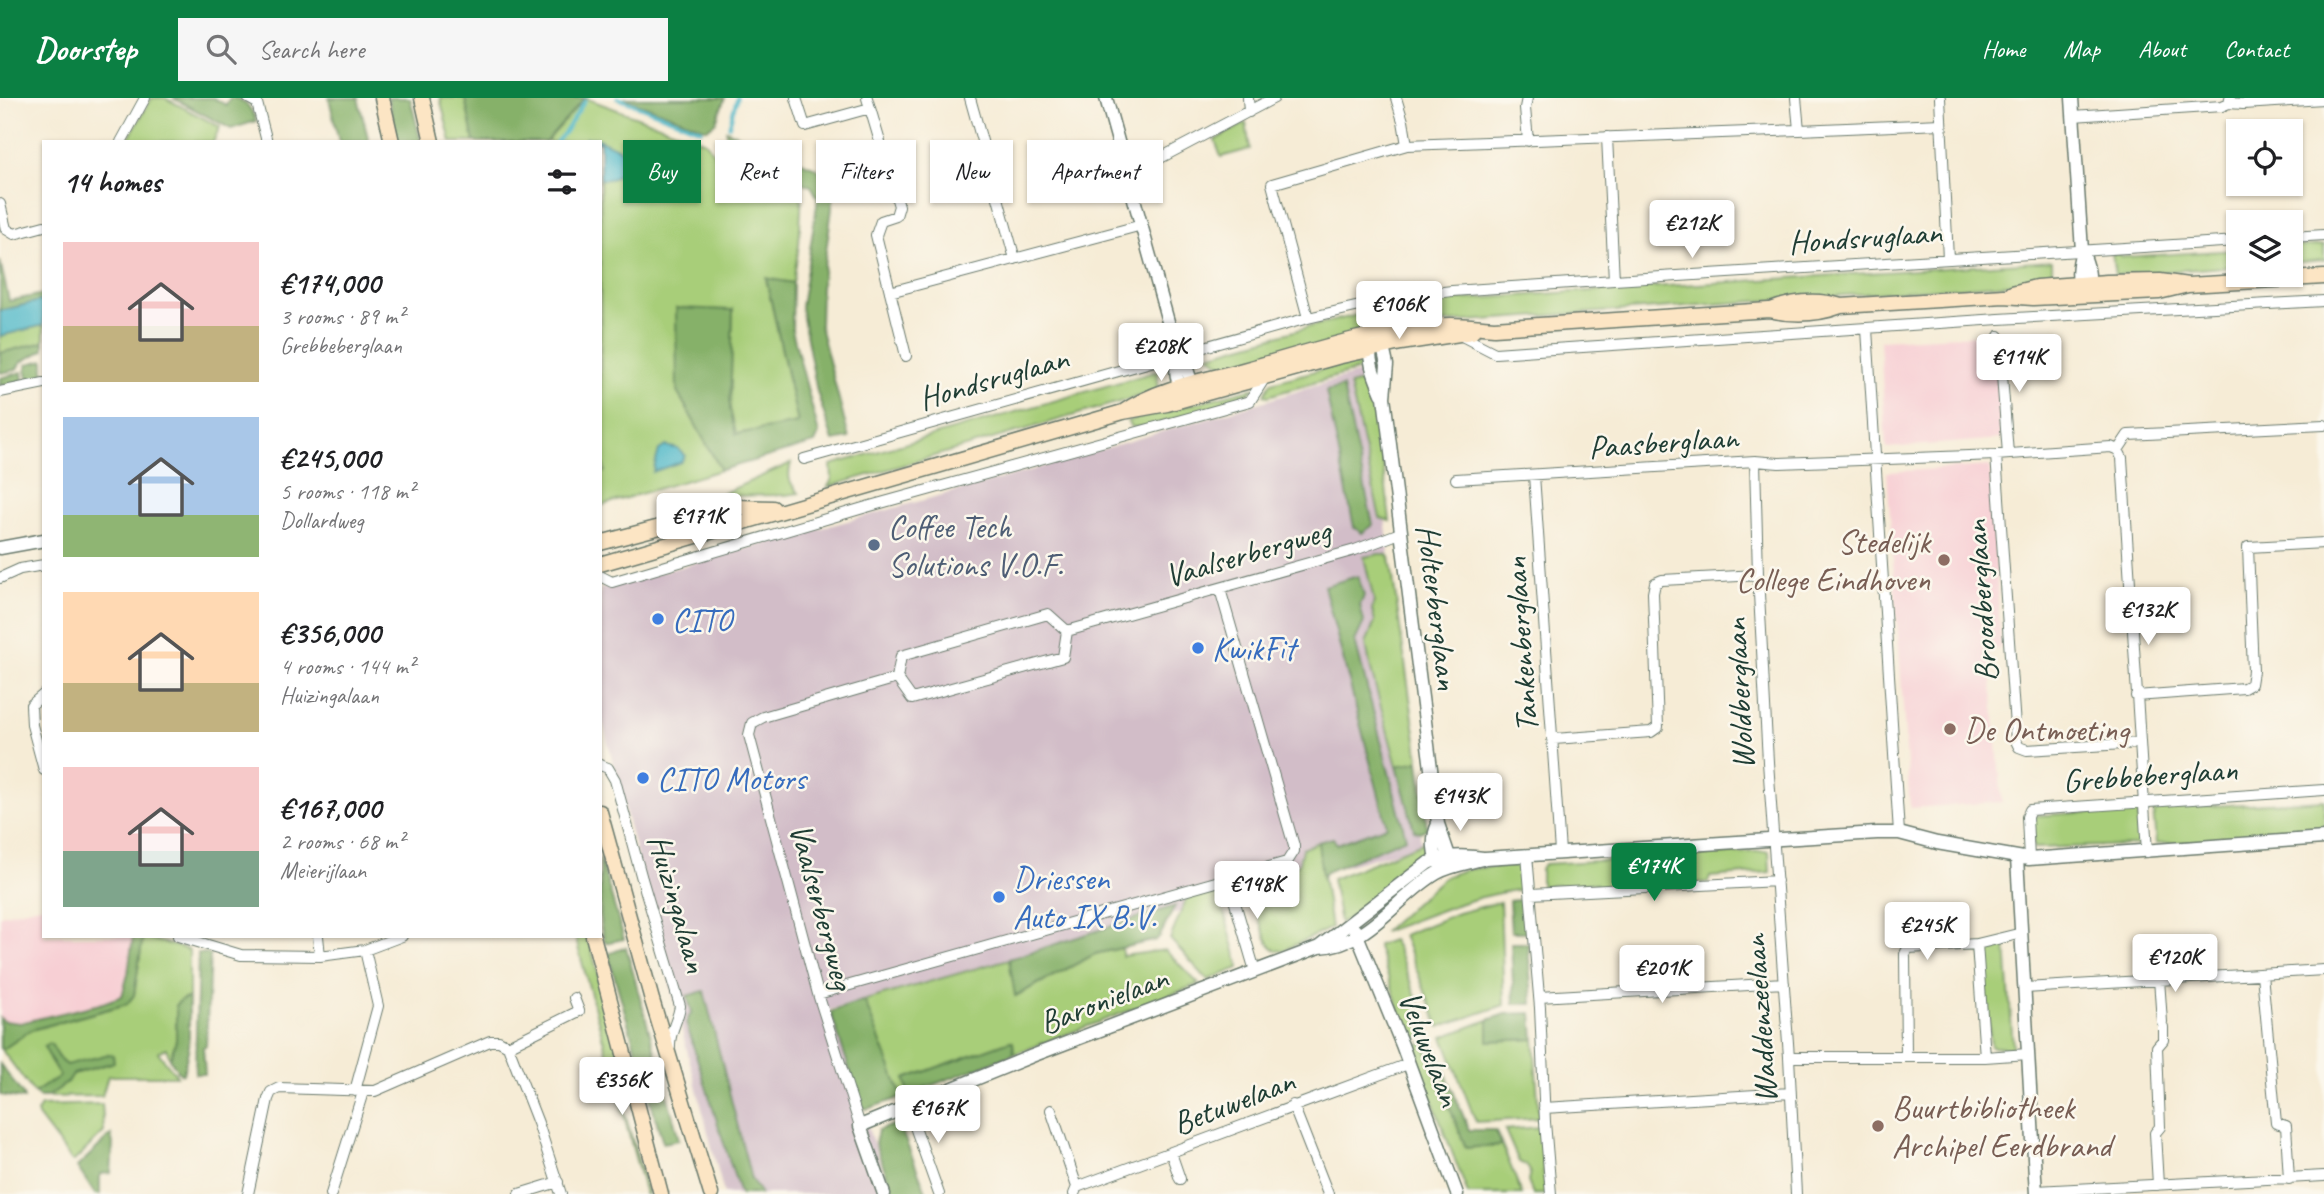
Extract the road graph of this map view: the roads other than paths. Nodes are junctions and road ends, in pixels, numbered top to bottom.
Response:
1 (145, 98) edge
2 (248, 98) edge
3 (382, 98) edge
4 (422, 98) edge
5 (796, 98) edge
6 (970, 98) edge
7 (1106, 98) edge
8 (1248, 98) edge
9 (1274, 98) edge
10 (1396, 98) edge
11 (1527, 98) edge
12 (1796, 98) edge
13 (1940, 98) edge
14 (2072, 98) edge
15 (2324, 99) edge
16 (2230, 100) edge
17 (868, 103) edge
18 (1249, 112) junction
19 (2073, 116) junction
20 (1941, 124) junction
21 (1798, 130) junction
22 (1607, 137) junction
23 (122, 140) edge
24 (266, 140) edge
25 (392, 140) edge
26 (432, 140) edge
27 (1118, 140) edge
28 (1528, 141) junction
29 (1407, 145) junction
30 (1163, 157) edge
31 (1136, 203) edge
32 (0, 204) edge
33 (1142, 225) junction
34 (42, 227) edge
35 (2324, 235) edge
36 (2303, 236) edge
37 (2226, 242) edge
38 (2082, 251) junction
39 (1015, 259) junction
40 (1948, 259) junction
41 (2324, 277) edge
42 (1614, 280) junction
43 (2084, 288) junction
44 (890, 292) junction
45 (2324, 301) edge
46 (1308, 318) junction
47 (1494, 328) junction
48 (1867, 328) junction
49 (1460, 335) junction
50 (1999, 336) dead end
51 (1375, 344) junction
52 (1177, 354) junction
53 (906, 356) dead end
54 (1266, 375) junction
55 (42, 383) edge
56 (1187, 389) junction
57 (0, 392) edge
58 (2324, 425) edge
59 (2118, 450) junction
60 (2008, 454) junction
61 (1996, 455) junction
62 (804, 459) dead end
63 (1874, 460) junction
64 (1755, 461) junction
65 (1534, 475) junction
66 (1456, 479) dead end
67 (787, 509) junction
68 (1400, 533) junction
69 (42, 540) edge
70 (602, 542) edge
71 (2324, 544) edge
72 (0, 548) edge
73 (602, 563) edge
74 (42, 565) edge
75 (1758, 575) junction
76 (602, 577) edge
77 (0, 578) edge
78 (1220, 589) junction
79 (1067, 631) junction
80 (897, 678) junction
81 (42, 696) edge
82 (2136, 696) junction
83 (1554, 739) junction
84 (2140, 743) junction
85 (42, 762) edge
86 (604, 767) edge
87 (2324, 790) edge
88 (2144, 803) junction
89 (602, 819) edge
90 (1899, 834) junction
91 (2324, 838) edge
92 (1774, 841) junction
93 (1560, 852) junction
94 (2147, 852) junction
95 (1527, 855) junction
96 (2023, 859) junction
97 (1443, 862) junction
98 (1228, 879) junction
99 (1776, 881) junction
100 (1531, 894) junction
101 (1351, 923) junction
102 (2022, 933) junction
103 (1357, 936) junction
104 (184, 938) edge
105 (318, 938) edge
106 (397, 938) edge
107 (594, 938) edge
108 (1977, 944) junction
109 (1319, 947) junction
110 (365, 950) junction
111 (320, 956) junction
112 (2324, 970) edge
113 (1255, 971) junction
114 (2262, 974) junction
115 (2159, 979) junction
116 (1784, 983) junction
117 (2025, 988) junction
118 (818, 994) junction
119 (1539, 996) junction
120 (574, 998) dead end
121 (508, 1046) junction
122 (2028, 1054) junction
123 (670, 1055) junction
124 (1906, 1055) junction
125 (1985, 1056) junction
126 (1789, 1057) junction
127 (1408, 1064) junction
128 (359, 1091) junction
129 (1790, 1093) junction
130 (1293, 1105) junction
131 (908, 1107) junction
132 (1545, 1108) junction
133 (1051, 1110) dead end
134 (860, 1126) junction
135 (1171, 1153) junction
136 (2324, 1176) edge
137 (1180, 1179) dead end
138 (2289, 1179) junction
139 (558, 1182) junction
140 (2158, 1185) junction
141 (1075, 1191) edge
142 (2036, 1192) edge
143 (248, 1194) edge
144 (331, 1194) edge
145 (519, 1194) edge
146 (561, 1194) edge
147 (661, 1194) edge
148 (711, 1194) edge
149 (884, 1194) edge
150 (939, 1194) edge
151 (1328, 1194) edge
152 (1457, 1194) edge
153 (1551, 1194) edge
154 (1796, 1194) edge

1 - 23 street
2 - 24 street
3 - 25 main road
4 - 26 main road
5 - 17 street
6 - 39 street
7 - 27 street
8 - 18 street
9 - 18 street
10 - 29 street
11 - 28 street
12 - 21 street
13 - 20 street
14 - 19 street
15 - 16 street
16 - 19 street
17 - 44 street
18 - 30 street
19 - 38 street
20 - 21 street
20 - 40 street
21 - 22 street
22 - 28 street
22 - 42 street
28 - 29 street
29 - 46 street
31 - 33 street
32 - 34 street
33 - 39 street
33 - 52 street
35 - 36 street
37 - 38 street, Hondsruglaan
38 - 40 street, Hondsruglaan
38 - 43 street
39 - 44 street
40 - 42 street, Hondsruglaan
41 - 43 main road, Hondsruglaan
42 - 46 street, Hondsruglaan
43 - 47 main road, Hondsruglaan
44 - 53 street
45 - 48 street
46 - 52 street, Hondsruglaan
47 - 49 main road, Hondsruglaan
47 - 51 main road, Hondsruglaan
48 - 49 street
48 - 63 street
49 - 51 main road, Hondsruglaan
50 - 60 street
51 - 54 main road, Hondsruglaan
51 - 56 main road, Hondsruglaan
51 - 68 street, Holterberglaan
52 - 56 street
52 - 62 street, Hondsruglaan
54 - 56 main road, Hondsruglaan
54 - 76 street
55 - 57 street
56 - 67 main road, Hondsruglaan
58 - 59 street
59 - 60 street, Paasberglaan
59 - 82 street
60 - 61 street, Paasberglaan
61 - 63 street, Paasberglaan
61 - 84 street, Broodberglaan
63 - 64 street, Paasberglaan
63 - 90 street
64 - 65 street, Paasberglaan
64 - 75 street, Woldberglaan
65 - 66 street, Paasberglaan
65 - 83 street, Tankenberglaan
67 - 70 main road, Hondsruglaan
67 - 73 main road, Hondsruglaan
68 - 78 street, Vaalserbergweg
68 - 97 street, Holterberglaan
69 - 72 street
71 - 82 street
74 - 77 street
75 - 83 street
75 - 92 street, Woldberglaan
78 - 79 street, Vaalserbergweg
78 - 98 street
79 - 80 street
79 - 80 street
80 - 118 street, Vaalserbergweg
81 - 85 street
82 - 84 street
83 - 93 street, Tankenberglaan
84 - 88 street
86 - 123 street, Huizingalaan
87 - 88 street, Grebbeberglaan
88 - 94 street
88 - 96 street, Grebbeberglaan
89 - 123 main road, Huizingalaan
90 - 92 street
90 - 96 street
91 - 94 street
92 - 93 street
92 - 99 street, Waddenzeelaan
93 - 95 street
94 - 96 street
95 - 97 street
95 - 100 street
96 - 102 street
97 - 101 street, Baronielaan
97 - 103 street, Baronielaan
98 - 113 street
98 - 118 street
99 - 100 street
99 - 116 street, Waddenzeelaan
100 - 119 street
101 - 103 street, Veluwelaan
101 - 109 street, Baronielaan
102 - 108 street
102 - 117 street
103 - 109 street, Baronielaan
103 - 127 street, Veluwelaan
104 - 111 street
105 - 111 street
106 - 110 street
107 - 147 main road
108 - 124 street
108 - 125 street
109 - 113 street, Baronielaan
110 - 111 street
110 - 128 street
112 - 114 street
113 - 131 street, Baronielaan
114 - 115 street
114 - 138 street
115 - 117 street
115 - 140 street
116 - 119 street
116 - 126 street, Waddenzeelaan
117 - 122 street
118 - 134 street, Vaalserbergweg
119 - 132 street
120 - 121 street
121 - 128 street
121 - 139 street
122 - 125 street
122 - 142 street
123 - 148 main road, Huizingalaan
124 - 125 street
124 - 126 street
126 - 129 street, Waddenzeelaan
127 - 130 street, Betuwelaan
127 - 152 street, Veluwelaan
128 - 143 street
128 - 144 street
129 - 132 street
129 - 154 street, Waddenzeelaan
130 - 135 street, Betuwelaan
130 - 151 street
131 - 134 street
131 - 150 street
132 - 153 street
133 - 141 street
134 - 149 street, Vaalserbergweg
135 - 137 street
135 - 141 street, Betuwelaan
136 - 138 street
138 - 140 street
139 - 145 street
139 - 146 street
140 - 142 street

